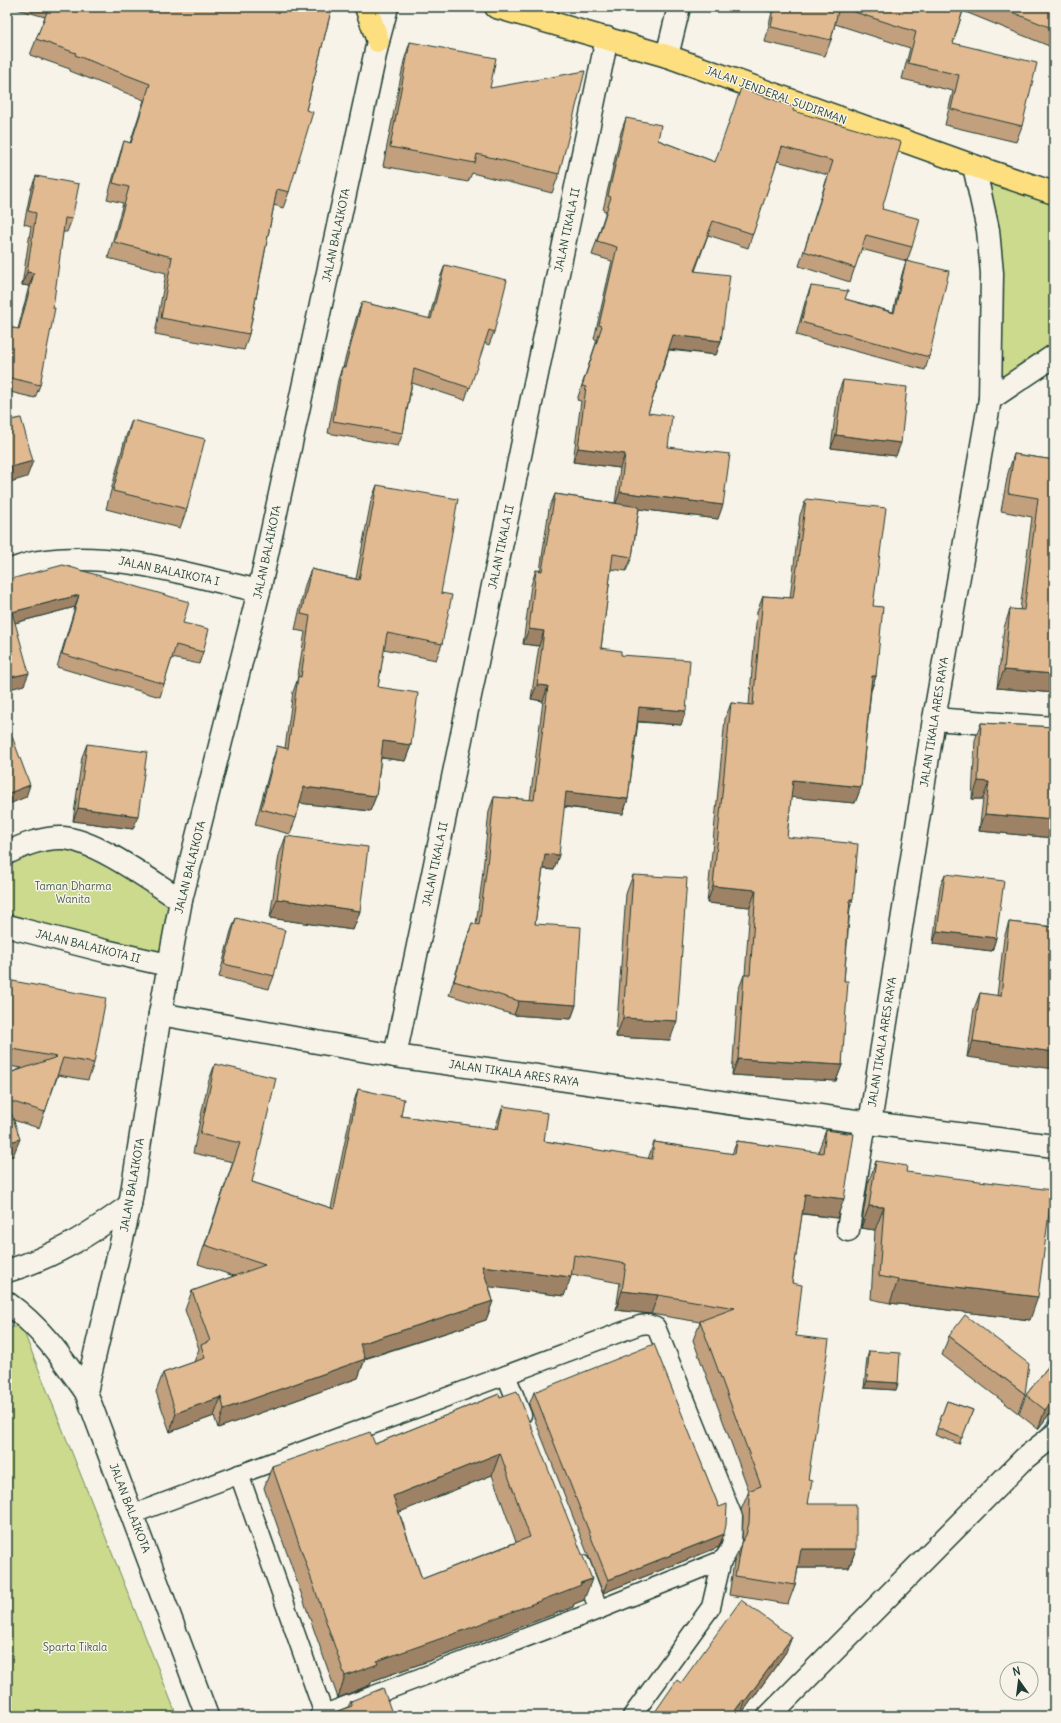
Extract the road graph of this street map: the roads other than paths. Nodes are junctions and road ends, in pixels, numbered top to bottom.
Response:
1 (366, 7) edge
2 (387, 7) edge
3 (496, 7) edge
4 (679, 7) edge
5 (607, 38) junction
6 (378, 41) junction
7 (667, 56) junction
8 (974, 166) junction
9 (1054, 193) edge
10 (1054, 356) edge
11 (990, 399) junction
12 (7, 571) edge
13 (259, 591) junction
14 (934, 718) junction
15 (1054, 728) edge
16 (7, 853) edge
17 (181, 900) junction
18 (7, 926) edge
19 (168, 965) junction
20 (160, 1014) junction
21 (395, 1056) junction
22 (867, 1122) junction
23 (1054, 1146) edge
24 (130, 1205) junction
25 (848, 1230) dead end
26 (7, 1271) edge
27 (7, 1303) edge
28 (506, 1375) junction
29 (86, 1392) junction
30 (529, 1434) edge
31 (1054, 1435) edge
32 (239, 1474) junction
33 (133, 1514) junction
34 (576, 1551) edge
35 (722, 1560) junction
36 (599, 1610) junction
37 (322, 1715) edge
38 (207, 1716) edge
39 (632, 1716) edge
40 (768, 1716) edge

1 - 6 highway
2 - 6 street, JALAN BALAIKOTA
3 - 5 highway, JALAN JENDERAL SUDIRMAN
4 - 7 street
5 - 7 highway, JALAN JENDERAL SUDIRMAN
5 - 21 street, JALAN TIKALA II
6 - 13 street, JALAN BALAIKOTA
7 - 8 highway, JALAN JENDERAL SUDIRMAN
8 - 9 highway, JALAN JENDERAL SUDIRMAN
8 - 11 street, JALAN TIKALA ARES RAYA
10 - 11 street
11 - 14 street, JALAN TIKALA ARES RAYA
12 - 13 street, JALAN BALAIKOTA I
13 - 17 street, JALAN BALAIKOTA
14 - 15 street
14 - 22 street, JALAN TIKALA ARES RAYA
16 - 17 street
17 - 19 street, JALAN BALAIKOTA
18 - 19 street, JALAN BALAIKOTA II
19 - 20 street, JALAN BALAIKOTA
20 - 21 street, JALAN TIKALA ARES RAYA
20 - 24 street, JALAN BALAIKOTA
21 - 22 street, JALAN TIKALA ARES RAYA
22 - 23 street, JALAN TIKALA ARES RAYA
22 - 25 street
24 - 26 street
24 - 29 street, JALAN BALAIKOTA
27 - 29 street
28 - 30 lane
28 - 32 lane
28 - 35 lane
29 - 33 street, JALAN BALAIKOTA
31 - 40 street
32 - 33 lane
32 - 37 lane
33 - 38 street, JALAN BALAIKOTA
34 - 36 lane
35 - 36 lane
35 - 39 lane
36 - 37 lane

